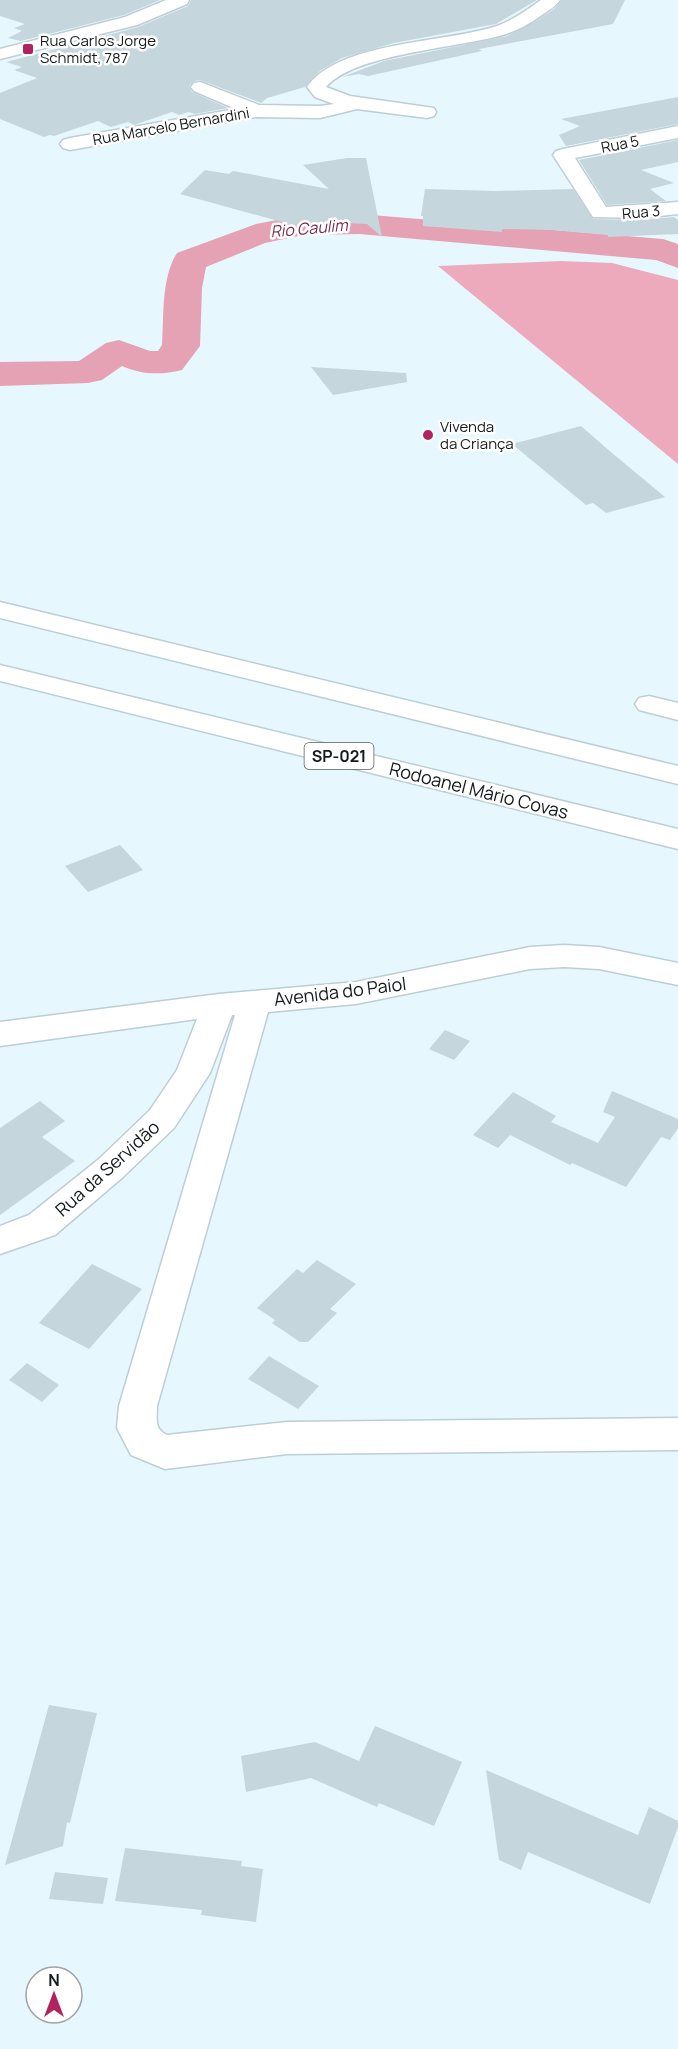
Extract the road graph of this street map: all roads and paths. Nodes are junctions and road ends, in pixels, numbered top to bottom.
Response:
1 (181, 0) edge
2 (552, 0) edge
3 (0, 54) edge
4 (199, 93) dead end
5 (361, 104) junction
6 (256, 111) junction
7 (427, 112) dead end
8 (678, 132) edge
9 (70, 144) dead end
10 (678, 208) edge
11 (603, 213) joint
12 (0, 610) edge
13 (0, 674) edge
14 (649, 704) dead end
15 (678, 712) edge
16 (678, 775) edge
17 (678, 839) edge
18 (678, 974) edge
19 (236, 1003) junction
20 (0, 1034) edge
21 (0, 1240) edge
22 (678, 1434) edge

1 - 3 main road
2 - 5 main road
4 - 6 main road
5 - 6 main road, Rua Marcelo Bernardini
5 - 7 main road
6 - 9 main road, Rua Marcelo Bernardini
8 - 11 main road, Rua 5
10 - 11 main road, Rua 3
12 - 16 main road
13 - 17 main road, Rodoanel Mário Covas / SP-021
14 - 15 main road
18 - 19 main road, Avenida do Paiol
19 - 20 main road, Avenida do Paiol
19 - 21 main road, Rua da Servidão
19 - 22 main road

